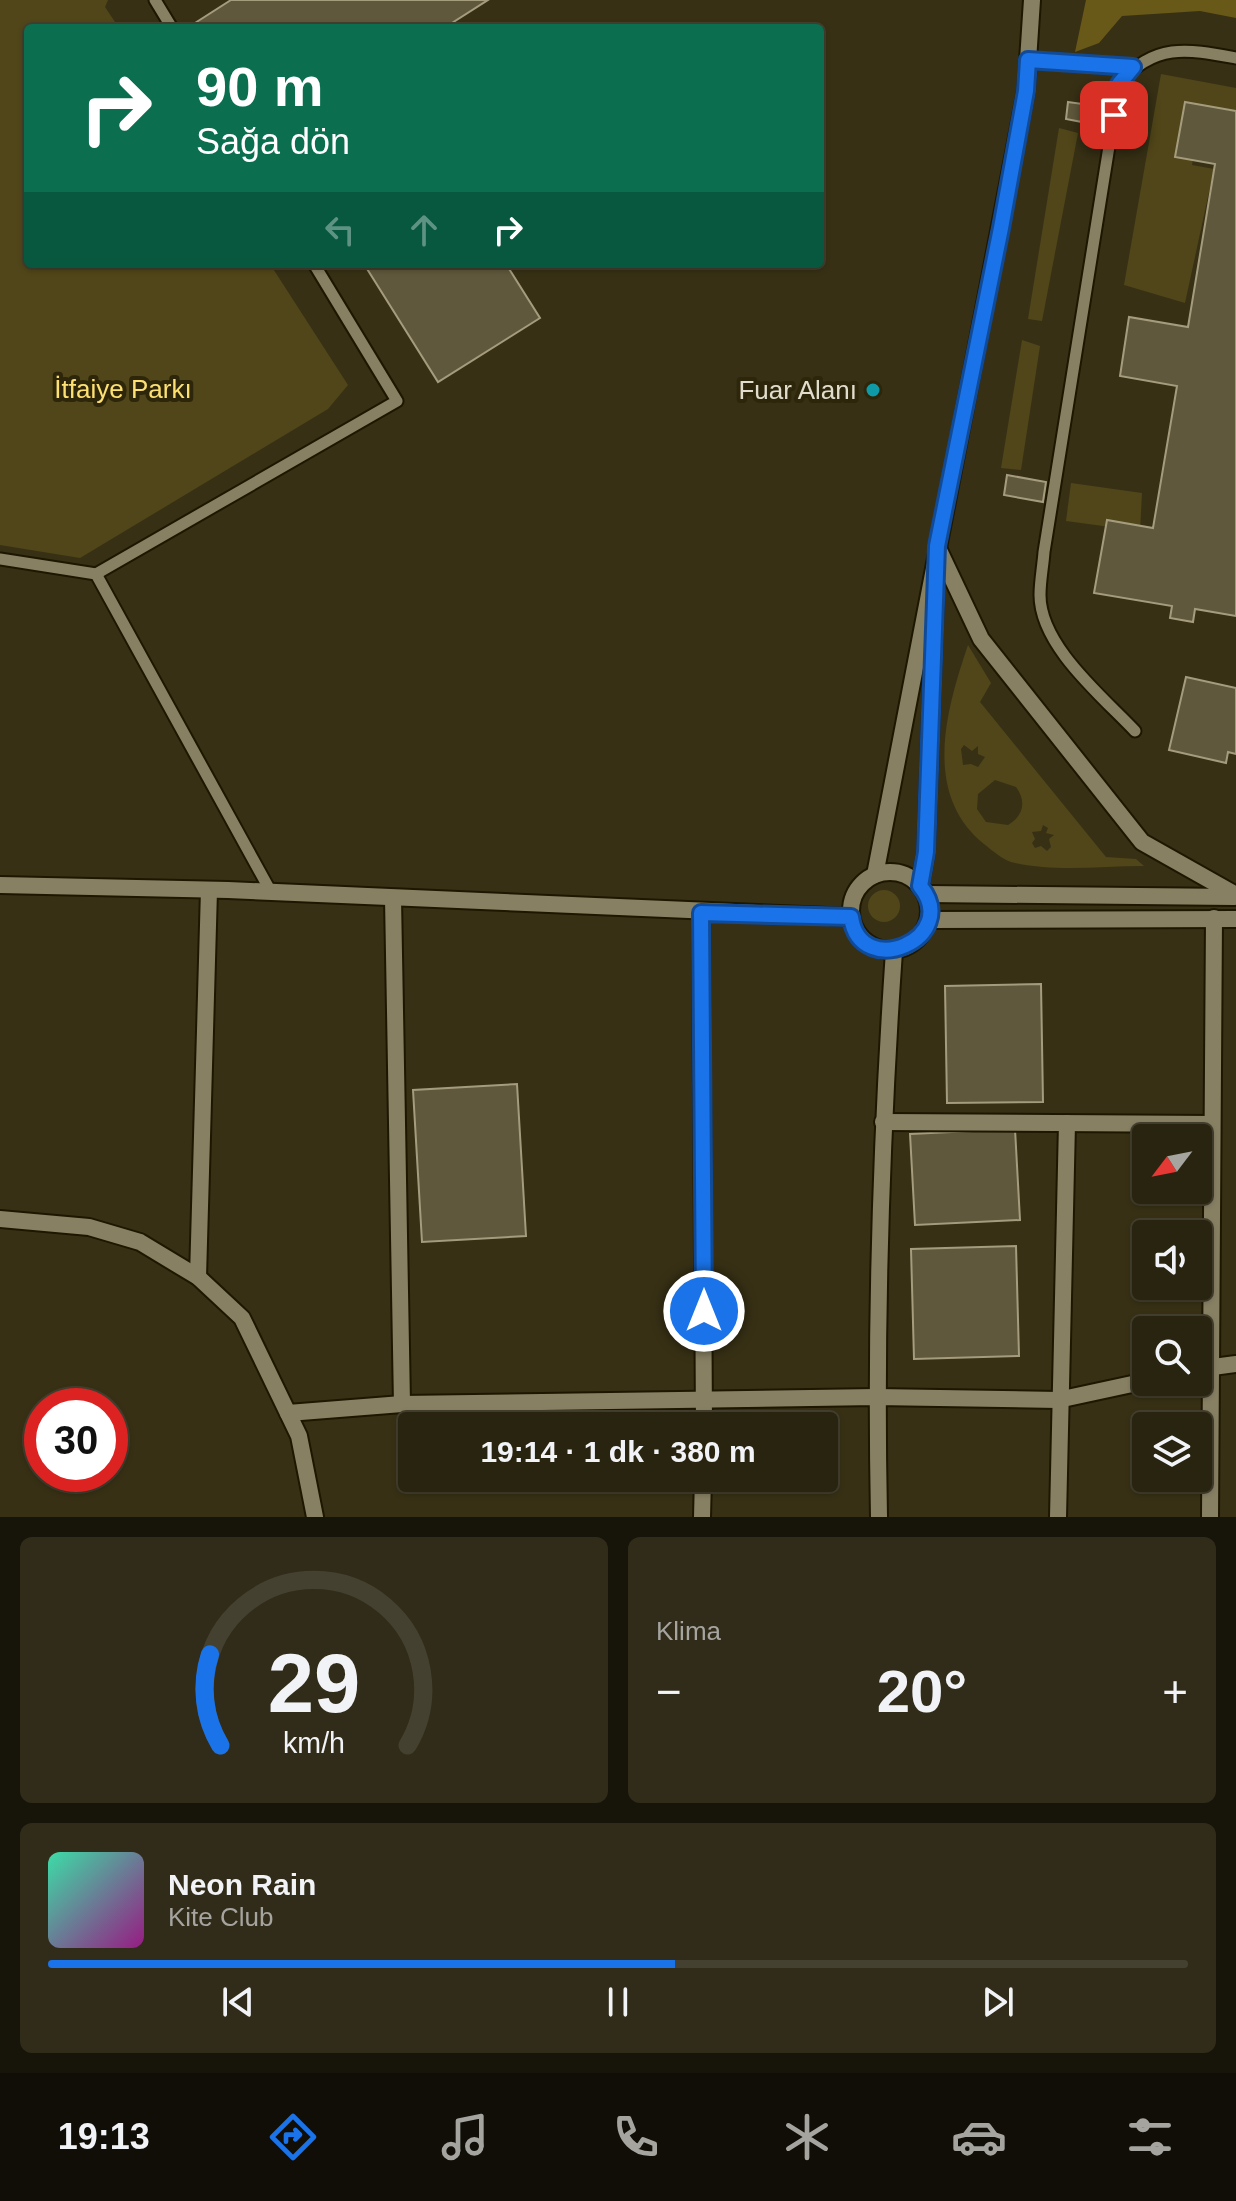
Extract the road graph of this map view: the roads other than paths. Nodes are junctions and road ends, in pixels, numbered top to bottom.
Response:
1 (155, 0) edge
2 (1032, 0) edge
3 (1041, 0) edge
4 (170, 24) edge
5 (1028, 42) junction
6 (1236, 58) edge
7 (1028, 60) junction
8 (1133, 67) junction
9 (316, 268) edge
10 (937, 546) junction
11 (0, 559) edge
12 (96, 574) junction
13 (1135, 731) dead end
14 (875, 875) junction
15 (0, 885) edge
16 (209, 890) junction
17 (923, 890) junction
18 (271, 892) junction
19 (1236, 896) edge
20 (393, 898) junction
21 (701, 913) junction
22 (851, 917) junction
23 (1214, 918) junction
24 (1236, 919) edge
25 (929, 920) junction
26 (894, 951) junction
27 (883, 1122) junction
28 (1067, 1123) junction
29 (1212, 1124) joint
30 (1209, 1204) edge
31 (0, 1219) edge
32 (198, 1277) junction
33 (1206, 1316) edge
34 (1236, 1364) edge
35 (1212, 1366) edge
36 (1132, 1384) edge
37 (1205, 1396) edge
38 (876, 1397) junction
39 (1058, 1400) junction
40 (705, 1403) junction
41 (402, 1404) junction
42 (705, 1412) edge
43 (288, 1413) junction
44 (703, 1492) edge
45 (315, 1517) edge
46 (702, 1517) edge
47 (879, 1517) edge
48 (1058, 1517) edge
49 (1210, 1517) edge

1 - 4 lane
2 - 5 street
3 - 5 street
5 - 7 street
6 - 8 lane
7 - 8 lane
7 - 10 street
8 - 13 lane
9 - 12 lane
10 - 14 street
10 - 17 street
10 - 19 street
11 - 12 lane
12 - 18 lane
14 - 17 street
14 - 22 street
15 - 16 street
16 - 18 street
16 - 32 street
17 - 19 street
17 - 25 street
18 - 20 street
20 - 21 street
20 - 41 street
21 - 22 street
21 - 40 street
22 - 26 street
23 - 24 street
23 - 25 street
23 - 29 street
25 - 26 street
26 - 27 street
27 - 28 street
27 - 38 street
28 - 29 street
28 - 39 street
30 - 33 street
31 - 32 street
32 - 43 street
34 - 35 street
36 - 39 street
37 - 49 street
38 - 39 street
38 - 40 street
38 - 47 street
39 - 48 street
40 - 41 street
40 - 42 street
41 - 43 street
43 - 45 street
44 - 46 street

